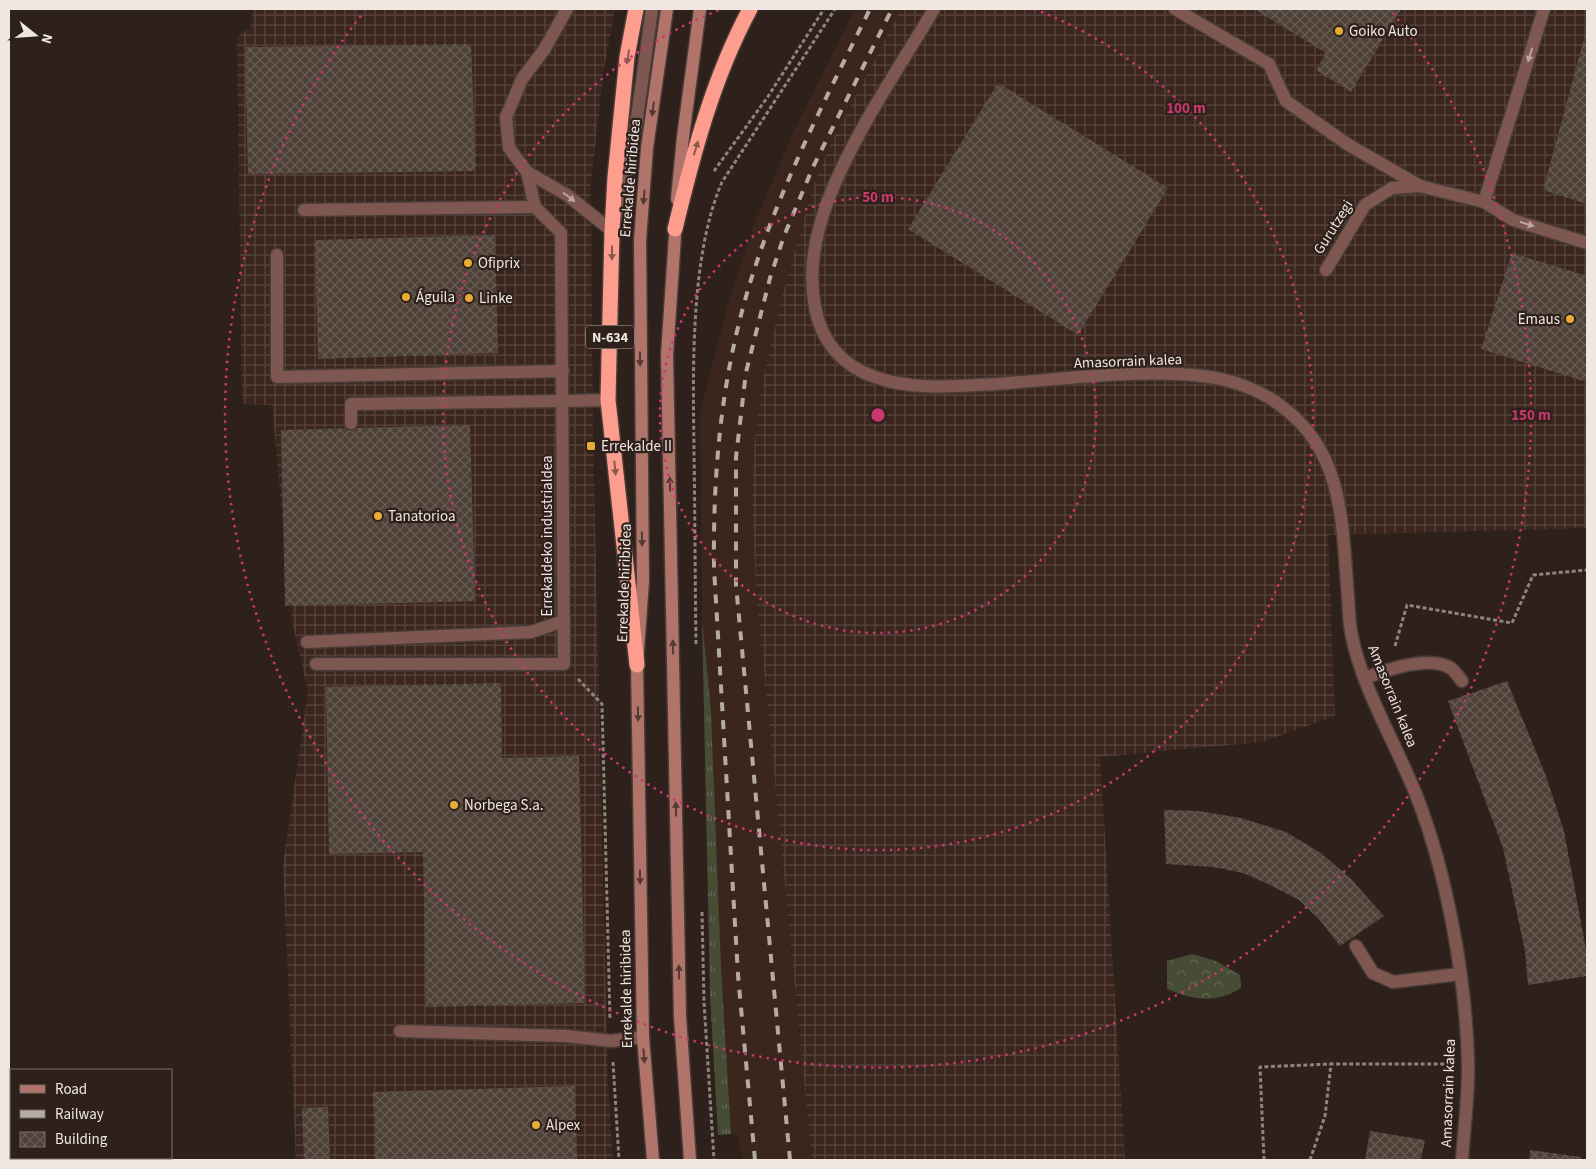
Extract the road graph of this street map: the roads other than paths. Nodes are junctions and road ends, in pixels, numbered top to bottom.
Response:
1 (567, 9) edge
2 (636, 9) edge
3 (652, 9) edge
4 (667, 9) edge
5 (700, 9) edge
6 (750, 9) edge
7 (934, 9) edge
8 (1175, 9) edge
9 (1544, 9) edge
10 (528, 172) junction
11 (1420, 186) junction
12 (1484, 202) junction
13 (535, 207) junction
14 (304, 210) dead end
15 (675, 229) junction
16 (612, 231) junction
17 (1587, 243) edge
18 (278, 255) dead end
19 (1326, 270) dead end
20 (562, 371) junction
21 (608, 400) junction
22 (563, 401) junction
23 (351, 423) dead end
24 (564, 621) junction
25 (308, 642) dead end
26 (316, 664) dead end
27 (637, 665) junction
28 (1365, 678) junction
29 (1462, 681) dead end
30 (1356, 946) dead end
31 (1460, 974) junction
32 (680, 991) junction
33 (400, 1031) dead end
34 (643, 1037) junction
35 (653, 1160) edge
36 (690, 1160) edge
37 (698, 1160) edge
38 (1462, 1160) edge

1 - 10 street
2 -> 16 highway, N-634
3 - 16 street
4 -> 27 main road, Errekalde hiribidea
5 - 15 main road
15 -> 6 highway
7 - 28 street, Amasorrain kalea
8 - 11 street
9 -> 12 street
10 - 13 street
10 -> 16 street
11 - 12 street, Gurutzegi
11 - 19 street, Gurutzegi
12 -> 17 street, Gurutzegi
13 - 14 street
13 - 20 street, Errekaldeko industrialdea
32 -> 15 main road
16 -> 21 highway, N-634
18 - 20 street
20 - 22 street, Errekaldeko industrialdea
21 - 22 street
21 -> 27 highway, N-634
22 - 23 street
22 - 24 street, Errekaldeko industrialdea
24 - 25 street
24 - 26 street, Errekaldeko industrialdea
27 -> 34 main road, Errekalde hiribidea
28 - 29 street
28 - 31 street, Amasorrain kalea
30 - 31 street
31 - 38 street, Amasorrain kalea
32 - 36 main road
32 - 37 main road
33 - 34 street
34 -> 35 main road, Errekalde hiribidea

